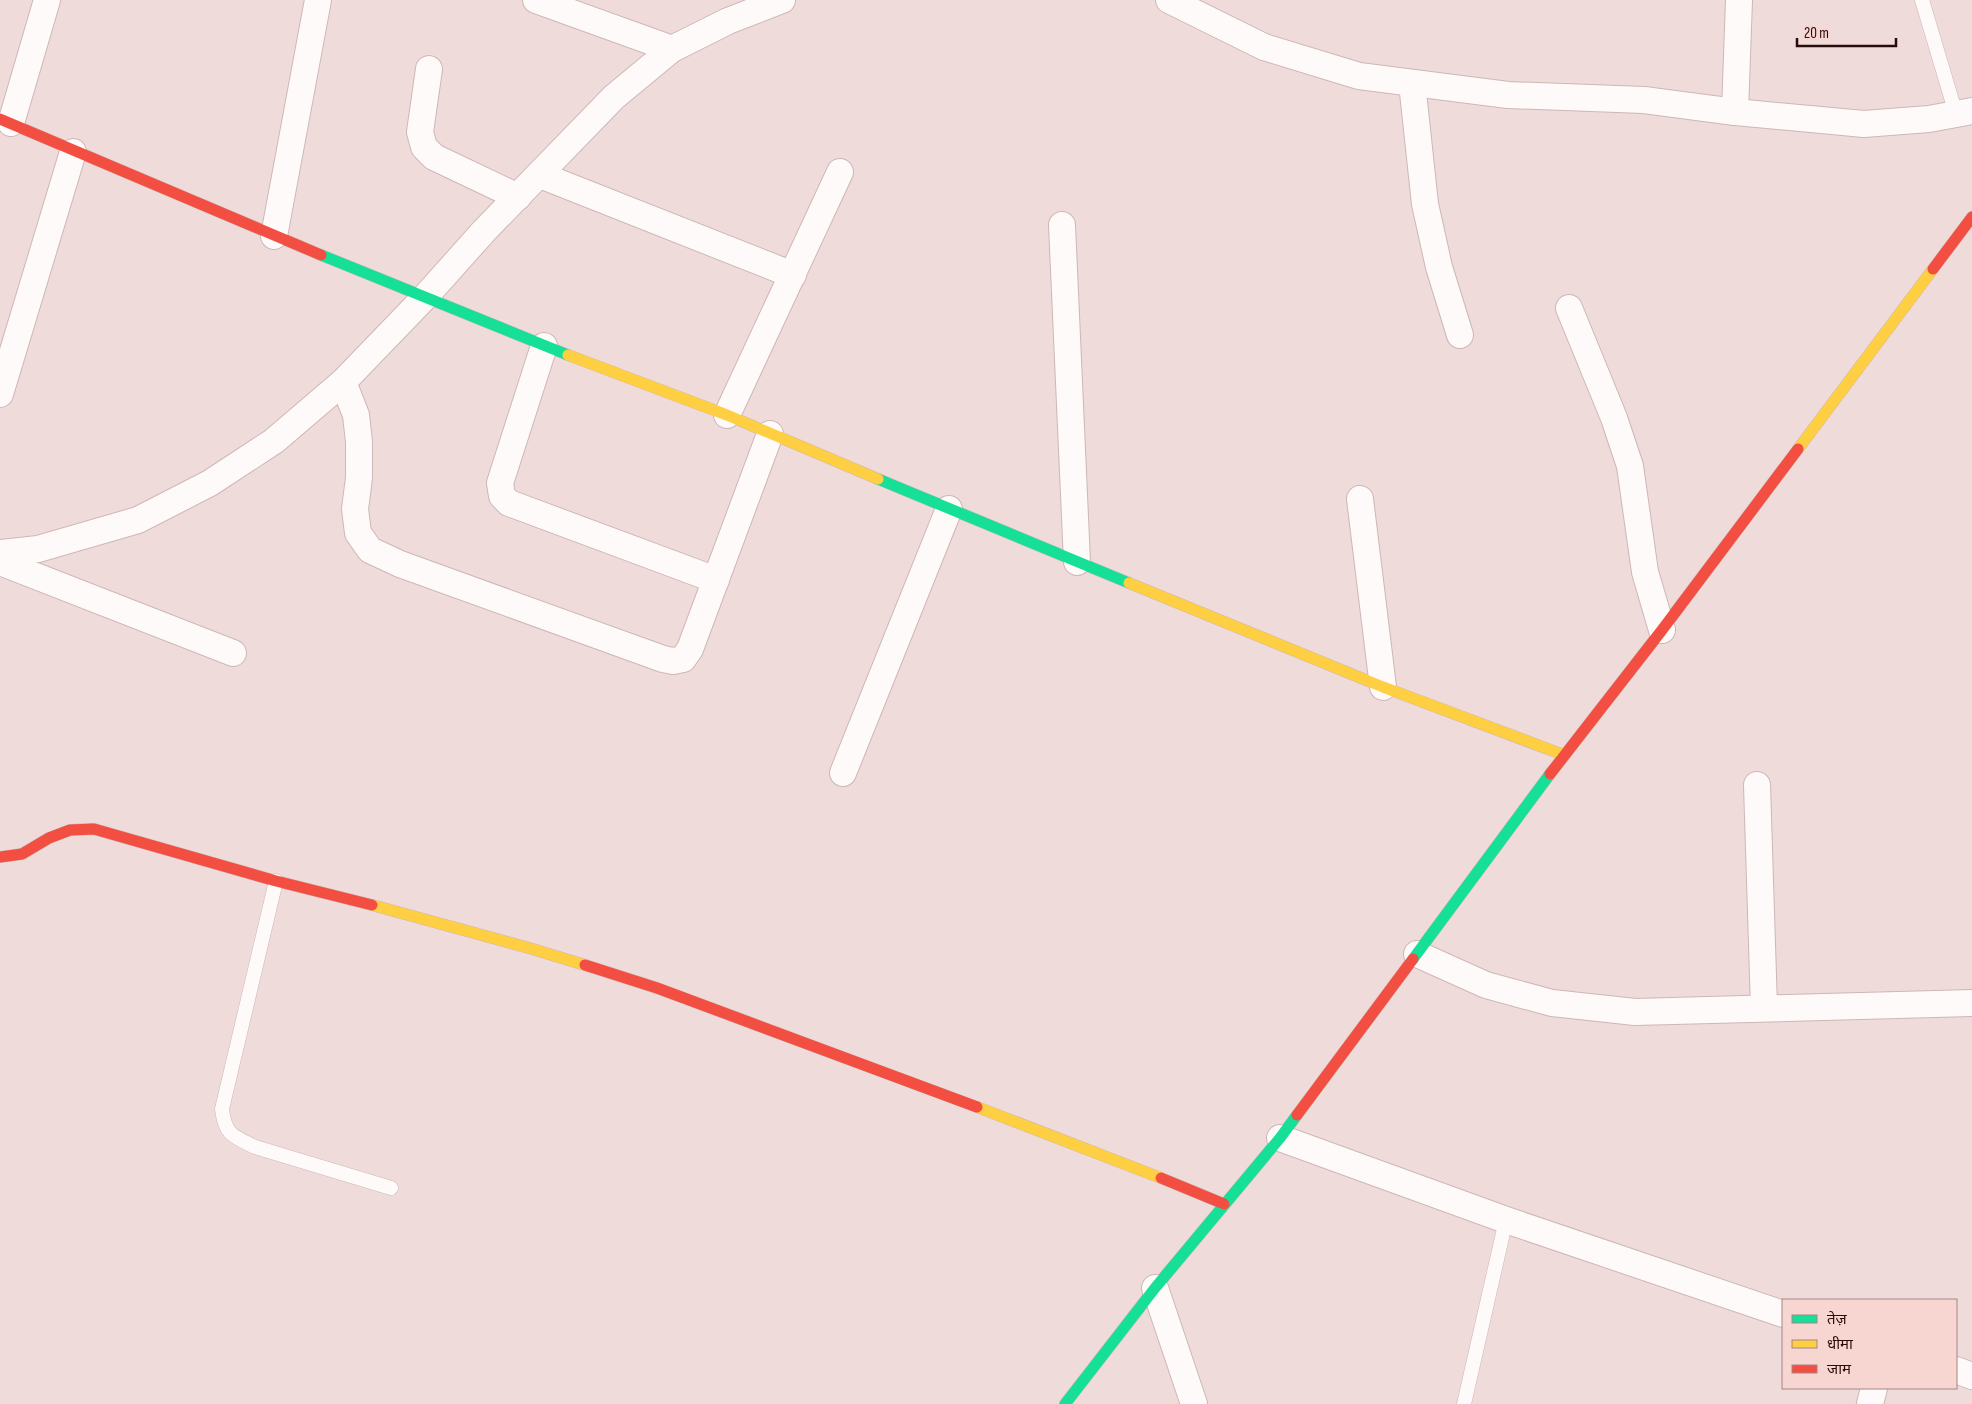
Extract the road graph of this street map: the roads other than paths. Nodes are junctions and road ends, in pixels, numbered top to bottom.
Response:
1 (47, 0) edge
2 (318, 0) edge
3 (536, 0) edge
4 (782, 0) edge
5 (1169, 0) edge
6 (1739, 0) edge
7 (1922, 0) edge
8 (672, 49) junction
9 (429, 69) dead end
10 (1412, 83) junction
11 (1735, 112) junction
12 (1964, 113) edge
13 (5, 121) edge
14 (73, 152) junction
15 (840, 172) dead end
16 (540, 175) junction
17 (518, 197) junction
18 (1972, 217) edge
19 (1062, 225) dead end
20 (274, 236) junction
21 (792, 275) junction
22 (425, 297) junction
23 (1569, 308) dead end
24 (1460, 335) dead end
25 (544, 346) junction
26 (343, 382) junction
27 (0, 394) edge
28 (727, 415) junction
29 (770, 434) junction
30 (1360, 500) dead end
31 (949, 509) junction
32 (0, 553) edge
33 (0, 562) edge
34 (1078, 562) junction
35 (716, 580) junction
36 (1662, 630) junction
37 (233, 653) dead end
38 (1383, 687) junction
39 (1564, 755) junction
40 (843, 774) dead end
41 (1757, 785) dead end
42 (0, 857) edge
43 (276, 880) junction
44 (1417, 954) junction
45 (1972, 1003) edge
46 (1764, 1008) junction
47 (1280, 1138) junction
48 (391, 1188) dead end
49 (1224, 1204) junction
50 (1506, 1220) junction
51 (1155, 1288) junction
52 (1782, 1314) edge
53 (1957, 1370) edge
54 (1972, 1376) edge
55 (1874, 1389) edge
56 (1065, 1404) edge
57 (1194, 1404) edge
58 (1464, 1404) edge
59 (1870, 1404) edge

1 - 13 street
2 - 20 street
3 - 8 street
4 - 8 street
5 - 10 street
6 - 11 street
7 - 12 lane
8 - 16 street
9 - 17 street
10 - 11 street
10 - 24 street
11 - 12 street
13 - 14 street
14 - 20 street
14 - 27 street
15 - 21 street
16 - 17 street
16 - 21 street
17 - 22 street
18 - 36 street
19 - 34 street
20 - 22 street
21 - 28 street
22 - 25 street
22 - 26 street
23 - 36 street
25 - 28 street
25 - 35 street
26 - 32 street
26 - 35 street
28 - 29 street
29 - 31 street
29 - 35 street
30 - 38 street
31 - 34 street
31 - 40 street
33 - 37 street
34 - 38 street
36 - 39 street
38 - 39 street
39 - 44 street
41 - 46 street
42 - 43 street
43 - 48 lane
43 - 49 street
44 - 46 street
44 - 47 street
45 - 46 street
47 - 49 street
47 - 50 street
49 - 51 street
50 - 52 street
50 - 58 lane
51 - 56 street
51 - 57 street
53 - 54 street
55 - 59 street

